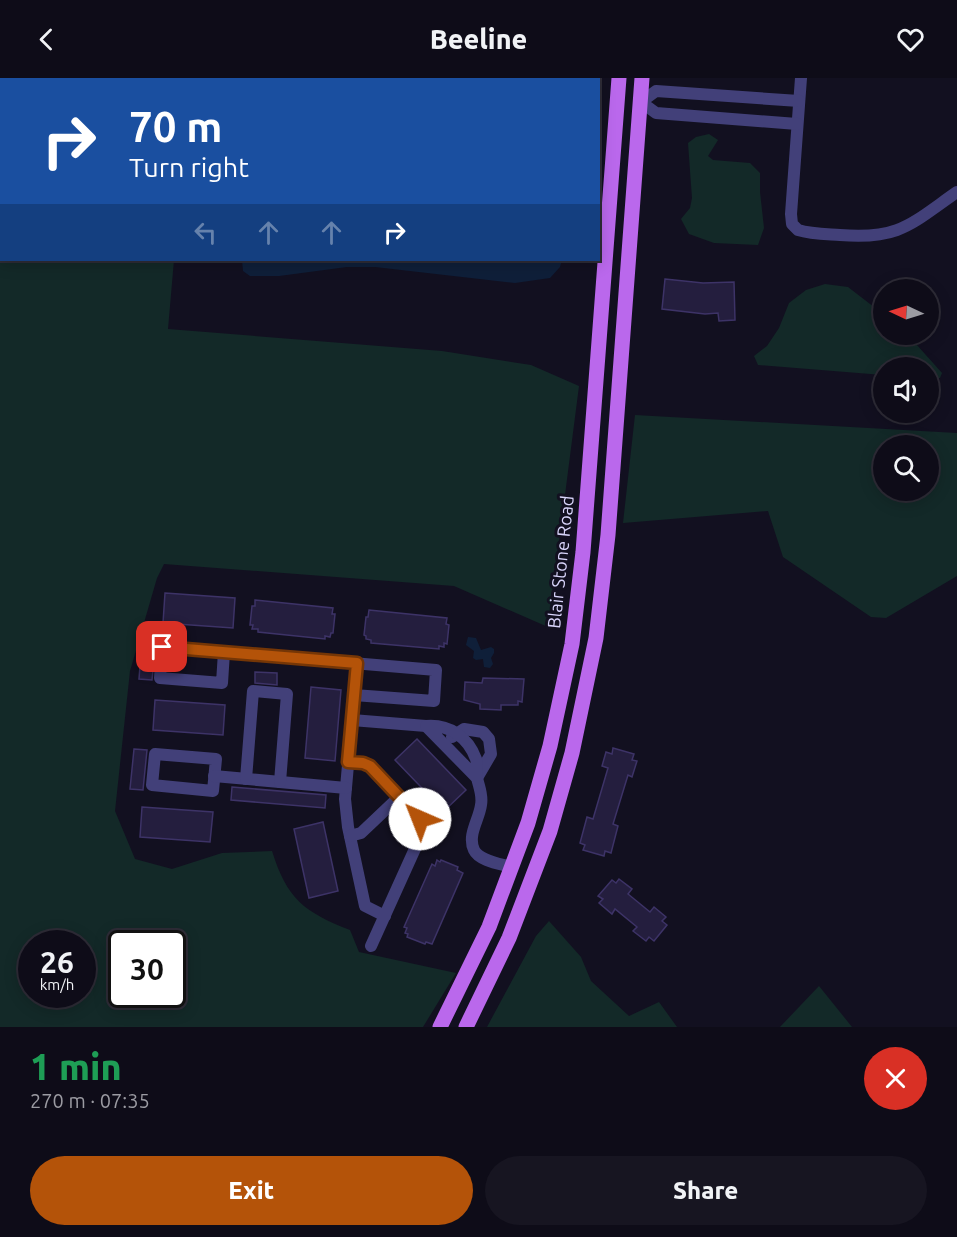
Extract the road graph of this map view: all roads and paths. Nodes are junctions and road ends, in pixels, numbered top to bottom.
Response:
1 (619, 78) edge
2 (642, 78) edge
3 (801, 78) edge
4 (731, 96) junction
5 (618, 100) junction
6 (799, 101) junction
7 (641, 102) junction
8 (730, 119) junction
9 (797, 124) junction
10 (957, 192) edge
11 (225, 652) junction
12 (357, 663) junction
13 (354, 695) junction
14 (352, 720) junction
15 (426, 726) junction
16 (456, 733) junction
17 (446, 744) junction
18 (348, 762) junction
19 (214, 776) junction
20 (477, 778) junction
21 (246, 779) junction
22 (280, 782) junction
23 (346, 788) junction
24 (399, 797) junction
25 (350, 836) junction
26 (511, 867) junction
27 (385, 916) junction
28 (371, 946) dead end
29 (440, 1027) edge
30 (466, 1027) edge

1 - 5 main road, Blair Stone Road
2 - 7 main road
3 - 6 street
4 - 6 street
4 - 7 street
4 - 8 street
5 - 7 main road
5 - 26 main road, Blair Stone Road
6 - 9 street
7 - 8 street
7 - 30 main road
8 - 9 street
9 - 10 street
11 - 11 street
11 - 12 street
12 - 13 street
12 - 13 street
13 - 14 street
14 - 15 street
14 - 18 street
15 - 16 street
15 - 17 street
16 - 17 street
16 - 20 street
16 - 20 street
17 - 20 street
18 - 23 street
18 - 24 street
19 - 19 street
19 - 21 street
20 - 26 street
21 - 22 street
21 - 22 street
22 - 23 street
23 - 25 street
24 - 25 street
24 - 27 street
25 - 27 street
26 - 29 main road, Blair Stone Road
27 - 28 street

